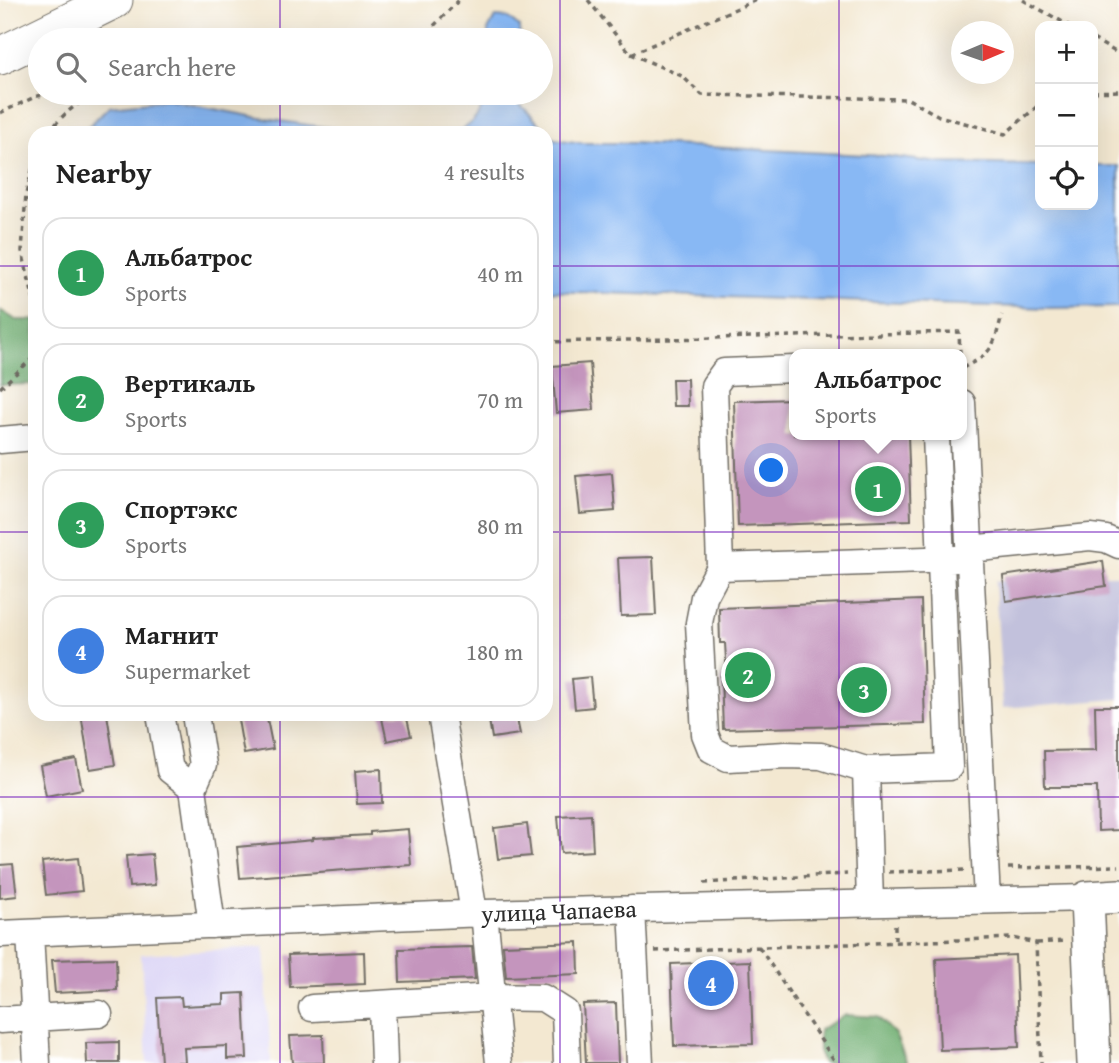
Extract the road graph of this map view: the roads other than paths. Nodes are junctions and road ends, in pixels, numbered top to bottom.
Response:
1 (114, 0) edge
2 (56, 28) edge
3 (28, 41) edge
4 (0, 55) edge
5 (789, 369) edge
6 (28, 438) edge
7 (0, 440) edge
8 (936, 440) edge
9 (964, 440) edge
10 (1119, 545) edge
11 (969, 554) junction
12 (941, 560) junction
13 (720, 567) junction
14 (161, 721) edge
15 (196, 721) edge
16 (442, 721) edge
17 (866, 770) junction
18 (192, 788) junction
19 (1103, 897) edge
20 (987, 900) junction
21 (870, 903) junction
22 (632, 909) junction
23 (479, 913) junction
24 (212, 925) junction
25 (30, 933) junction
26 (0, 934) edge
27 (493, 997) junction
28 (382, 1005) junction
29 (312, 1008) dead end
30 (99, 1014) dead end
31 (36, 1018) junction
32 (0, 1020) edge
33 (37, 1063) edge
34 (384, 1063) edge
35 (499, 1063) edge
36 (567, 1063) edge
37 (640, 1063) edge
38 (1094, 1063) edge

1 - 2 highway
3 - 4 highway
5 - 13 street
6 - 7 street
8 - 12 street
9 - 11 street
10 - 11 street
11 - 12 street
11 - 20 street
12 - 13 street
12 - 17 street
13 - 17 street
14 - 18 street
15 - 18 street
16 - 23 street
17 - 21 street
18 - 24 street
19 - 20 street, улица Чапаева
19 - 38 main road
20 - 21 street, улица Чапаева
21 - 22 street, улица Чапаева
22 - 23 street, улица Чапаева
22 - 37 street
23 - 24 street, улица Чапаева
23 - 27 street
24 - 25 street, улица Чапаева
25 - 26 street, улица Чапаева
25 - 31 street
27 - 28 street
27 - 35 street
27 - 36 street
28 - 29 street
28 - 34 street
30 - 31 street
31 - 32 street
31 - 33 street

